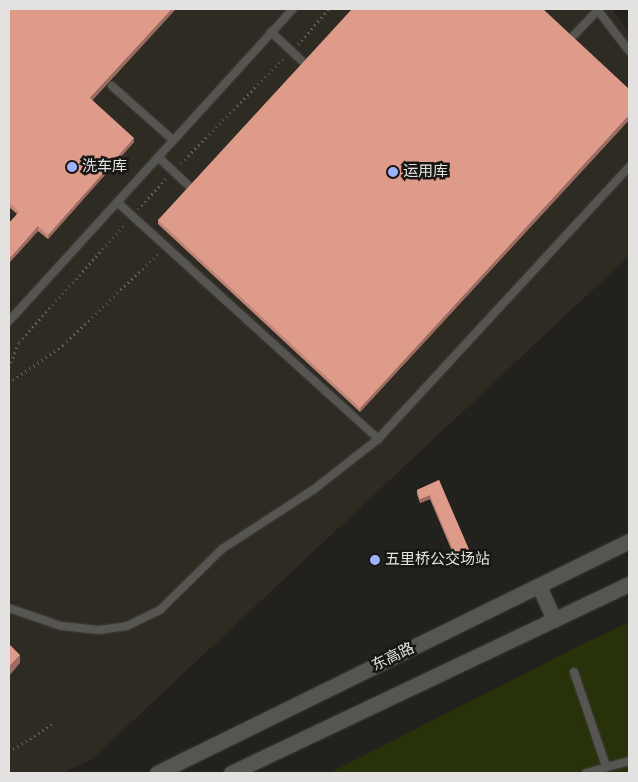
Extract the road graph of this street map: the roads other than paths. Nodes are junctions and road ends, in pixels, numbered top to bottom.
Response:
1 (293, 9) edge
2 (598, 9) edge
3 (271, 32) junction
4 (574, 35) edge
5 (629, 51) edge
6 (301, 60) dead end
7 (112, 86) dead end
8 (173, 140) junction
9 (158, 157) junction
10 (629, 167) edge
11 (188, 185) edge
12 (117, 202) junction
13 (9, 321) edge
14 (378, 439) junction
15 (629, 541) edge
16 (629, 584) edge
17 (539, 586) junction
18 (9, 608) edge
19 (554, 620) junction
20 (574, 672) dead end
21 (629, 761) edge
22 (606, 766) junction
23 (157, 773) edge
24 (231, 773) edge
25 (586, 773) edge

1 - 3 lane
2 - 4 lane
2 - 5 lane
3 - 6 lane
3 - 8 lane
7 - 8 lane
8 - 9 lane
9 - 11 lane
9 - 12 lane
10 - 14 lane
12 - 13 lane
12 - 14 lane
14 - 18 lane
15 - 17 street, 东高路
16 - 19 street
17 - 19 street
17 - 23 street, 东高路
19 - 24 street
20 - 22 lane
21 - 22 lane
22 - 25 lane

